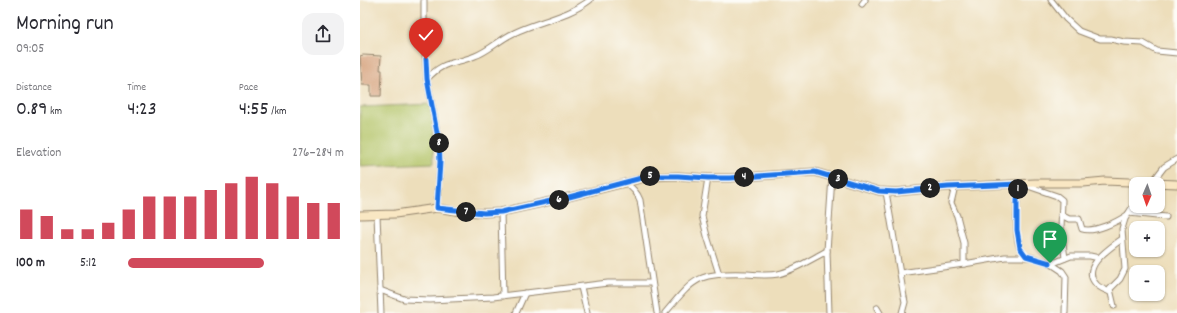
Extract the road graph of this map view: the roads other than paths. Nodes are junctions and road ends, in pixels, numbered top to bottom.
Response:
1 (424, 0) edge
2 (590, 0) edge
3 (1051, 0) edge
4 (1177, 53) edge
5 (427, 79) junction
6 (1177, 159) edge
7 (832, 177) junction
8 (1156, 177) edge
9 (708, 178) junction
10 (624, 182) junction
11 (1129, 183) edge
12 (1020, 184) junction
13 (1165, 184) edge
14 (1177, 184) edge
15 (955, 186) junction
16 (886, 192) junction
17 (437, 208) junction
18 (501, 212) junction
19 (1128, 214) junction
20 (360, 215) edge
21 (377, 215) junction
22 (1061, 215) junction
23 (1166, 217) dead end
24 (1122, 239) junction
25 (827, 251) junction
26 (1026, 256) junction
27 (1065, 258) junction
28 (1099, 258) junction
29 (1050, 263) junction
30 (964, 264) junction
31 (900, 273) junction
32 (719, 274) junction
33 (652, 283) junction
34 (581, 287) junction
35 (380, 290) junction
36 (1110, 292) junction
37 (525, 293) junction
38 (503, 296) junction
39 (1114, 306) dead end
40 (877, 308) dead end
41 (381, 313) edge
42 (516, 313) edge
43 (587, 313) edge
44 (657, 313) edge
45 (665, 313) edge
46 (829, 313) edge
47 (880, 313) edge
48 (902, 313) edge
49 (1065, 313) edge

1 - 5 street
2 - 5 street
3 - 4 street
5 - 17 street
6 - 8 street
7 - 9 street
7 - 16 street
7 - 25 street
9 - 10 street
9 - 32 street
10 - 18 street
10 - 33 street
11 - 12 street
12 - 15 street
12 - 22 street
12 - 26 street
13 - 14 street
15 - 16 street
15 - 30 street
16 - 31 street
17 - 18 street
17 - 21 street
18 - 38 street
19 - 22 street
19 - 23 street
19 - 24 street
20 - 21 street
21 - 35 street
22 - 27 street
24 - 28 street
24 - 36 street
25 - 32 street
25 - 46 street
26 - 29 street
26 - 30 street
27 - 28 street
27 - 29 street
28 - 36 street
29 - 49 street
30 - 31 street
31 - 48 street
32 - 45 street
33 - 34 street
33 - 44 street
34 - 37 street
34 - 43 street
35 - 38 street
35 - 41 street
36 - 39 street
37 - 38 street
37 - 42 street
40 - 47 street

